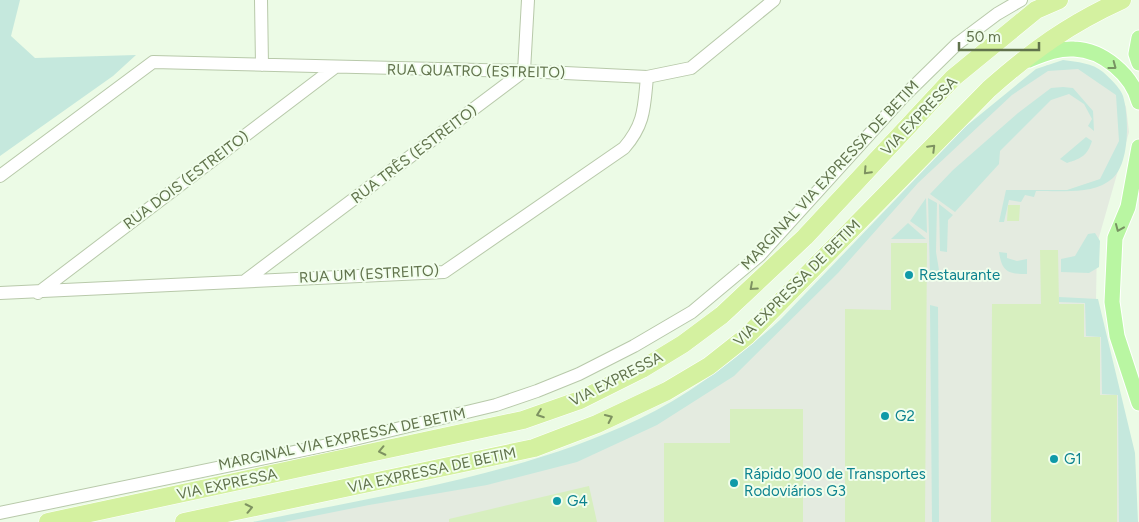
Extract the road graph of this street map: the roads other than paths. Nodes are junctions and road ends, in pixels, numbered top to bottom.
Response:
1 (261, 0) edge
2 (528, 0) edge
3 (774, 0) edge
4 (1059, 0) edge
5 (1122, 0) edge
6 (1018, 1) edge
7 (1139, 38) edge
8 (1139, 63) edge
9 (1018, 64) junction
10 (262, 65) junction
11 (334, 68) junction
12 (524, 71) junction
13 (647, 77) junction
14 (1139, 102) edge
15 (1139, 147) edge
16 (0, 176) edge
17 (1139, 189) edge
18 (1128, 207) junction
19 (246, 280) junction
20 (0, 293) edge
21 (38, 293) junction
22 (1139, 403) edge
23 (0, 513) edge
24 (48, 522) edge
25 (184, 522) edge

1 - 10 street
2 - 12 street
3 - 13 street, RUA QUATRO (ESTREITO)
4 -> 24 highway, VIA EXPRESSA
5 - 9 highway, VIA EXPRESSA DE BETIM
6 - 23 street, MARGINAL VIA EXPRESSA DE BETIM
7 - 8 main road
9 -> 14 main road
25 -> 9 highway, VIA EXPRESSA DE BETIM
10 - 11 street, RUA QUATRO (ESTREITO)
10 - 16 street, RUA QUATRO (ESTREITO)
11 - 12 street, RUA QUATRO (ESTREITO)
11 - 21 street, RUA DOIS (ESTREITO)
12 - 13 street, RUA QUATRO (ESTREITO)
12 - 19 street, RUA TRÊS (ESTREITO)
13 - 19 street, RUA UM (ESTREITO)
15 - 18 main road
17 - 18 main road
18 -> 22 main road
19 - 21 street, RUA UM (ESTREITO)
20 - 21 street, RUA UM (ESTREITO)

